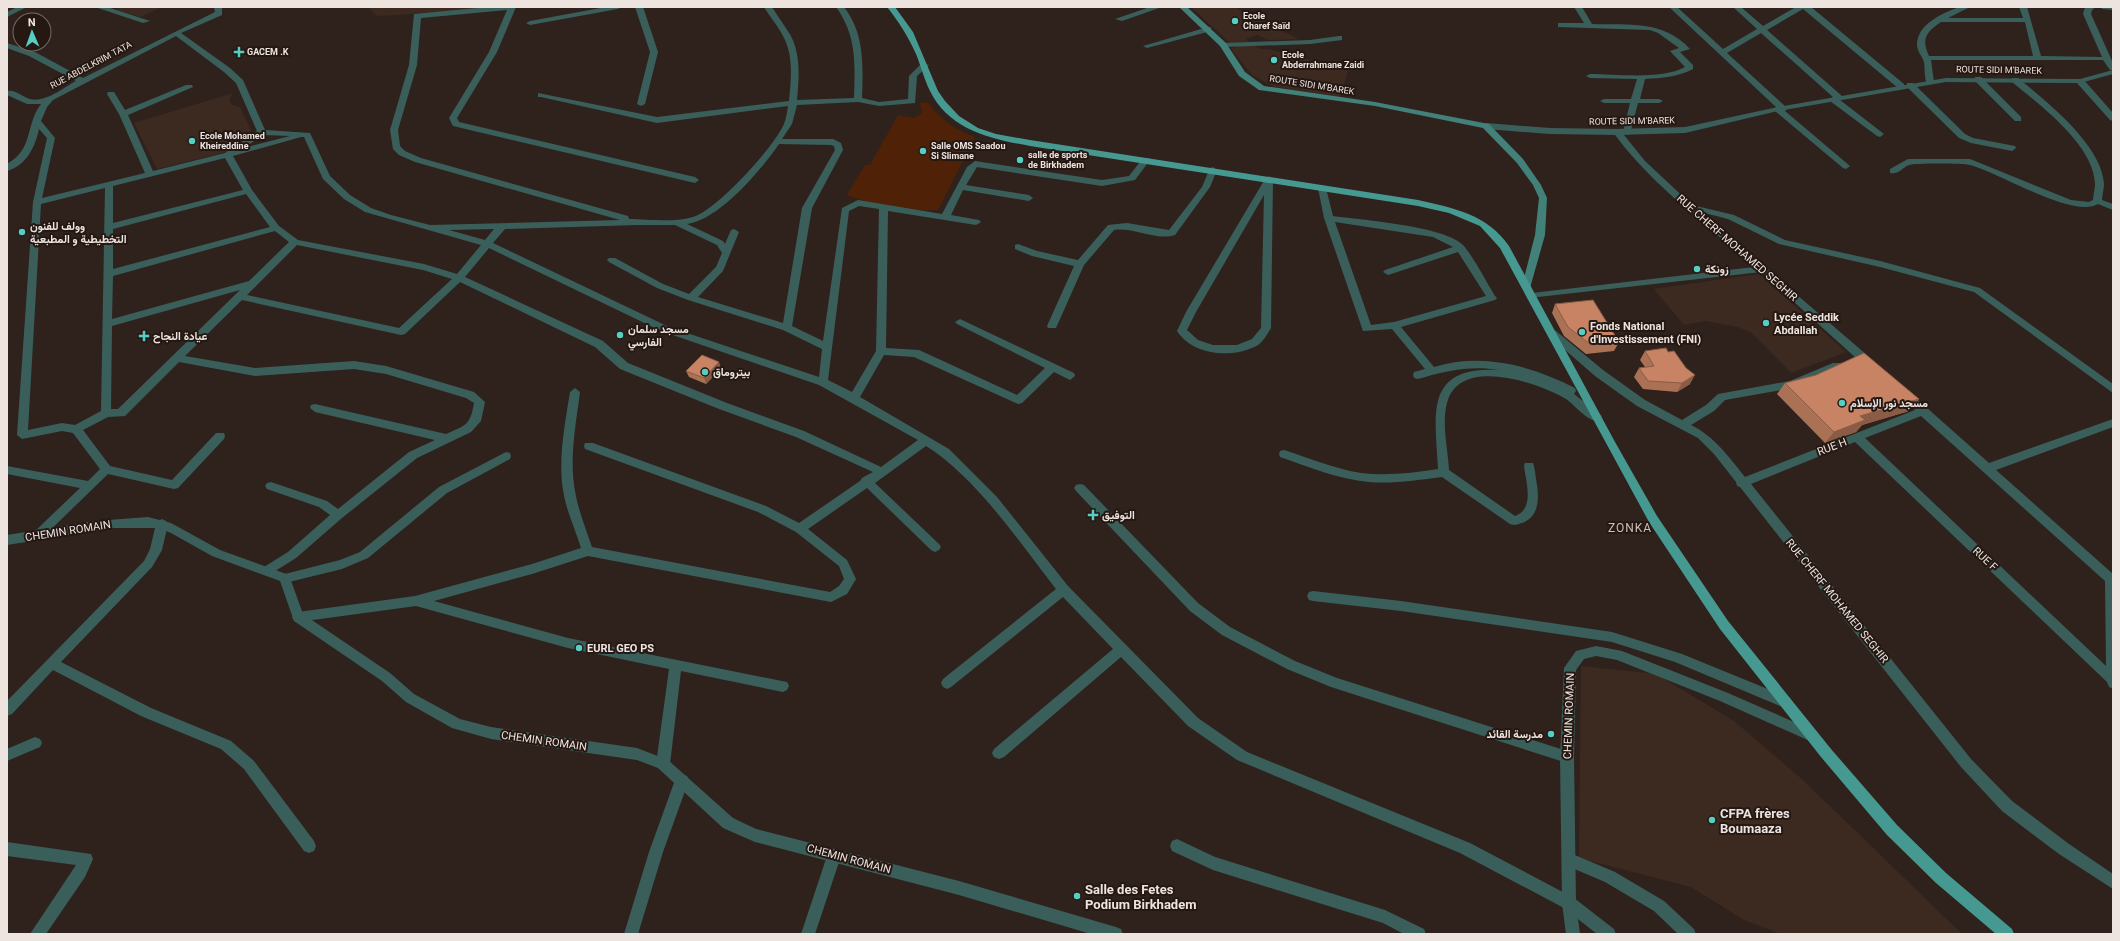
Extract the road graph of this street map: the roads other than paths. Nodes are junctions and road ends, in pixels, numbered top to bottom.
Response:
1 (23, 7) edge
2 (99, 7) edge
3 (512, 7) edge
4 (618, 7) edge
5 (639, 7) edge
6 (768, 7) edge
7 (840, 7) edge
8 (891, 7) edge
9 (1158, 7) edge
10 (1183, 7) edge
11 (1578, 7) edge
12 (1673, 7) edge
13 (1737, 7) edge
14 (1801, 7) edge
15 (1806, 7) edge
16 (1966, 7) edge
17 (2023, 7) edge
18 (2092, 7) edge
19 (218, 10) edge
20 (7, 15) edge
21 (1119, 19) dead end
22 (1940, 20) junction
23 (2028, 20) junction
24 (146, 21) dead end
25 (530, 23) dead end
26 (1561, 25) dead end
27 (1589, 25) junction
28 (1208, 29) junction
29 (1764, 30) junction
30 (176, 33) junction
31 (1339, 38) dead end
32 (7, 45) edge
33 (1223, 45) junction
34 (1147, 46) dead end
35 (1721, 53) junction
36 (1926, 58) junction
37 (2037, 58) junction
38 (2100, 59) dead end
39 (925, 65) junction
40 (2113, 68) edge
41 (2113, 72) edge
42 (1590, 76) dead end
43 (1641, 77) junction
44 (1978, 79) junction
45 (2015, 80) junction
46 (82, 81) junction
47 (2080, 81) junction
48 (1930, 82) junction
49 (1910, 85) junction
50 (1901, 86) junction
51 (189, 87) dead end
52 (10, 94) dead end
53 (111, 94) dead end
54 (541, 95) dead end
55 (1836, 98) junction
56 (858, 100) junction
57 (1604, 101) dead end
58 (1634, 101) junction
59 (1659, 101) dead end
60 (46, 102) junction
61 (793, 103) junction
62 (641, 104) dead end
63 (1780, 109) junction
64 (123, 114) junction
65 (2113, 118) edge
66 (2018, 119) dead end
67 (37, 121) junction
68 (1486, 126) junction
69 (262, 132) junction
70 (1622, 132) junction
71 (1880, 134) dead end
72 (307, 135) junction
73 (778, 140) junction
74 (2012, 148) dead end
75 (228, 155) junction
76 (1146, 160) junction
77 (1846, 166) dead end
78 (7, 168) edge
79 (1213, 170) junction
80 (1893, 170) dead end
81 (150, 174) junction
82 (1269, 179) junction
83 (695, 180) dead end
84 (109, 184) junction
85 (962, 187) junction
86 (1322, 188) junction
87 (248, 191) junction
88 (1029, 198) dead end
89 (2098, 201) junction
90 (37, 202) junction
91 (1689, 206) junction
92 (2113, 206) edge
93 (884, 208) junction
94 (946, 217) junction
95 (1329, 218) junction
96 (637, 222) junction
97 (677, 222) junction
98 (976, 222) dead end
99 (502, 226) junction
100 (109, 227) junction
101 (276, 228) junction
102 (430, 228) junction
103 (734, 232) dead end
104 (295, 242) junction
105 (486, 244) junction
106 (1018, 247) dead end
107 (1460, 248) junction
108 (727, 253) junction
109 (612, 260) dead end
110 (1080, 264) junction
111 (1762, 269) junction
112 (1388, 272) dead end
113 (107, 274) junction
114 (459, 278) junction
115 (254, 283) junction
116 (1527, 286) junction
117 (239, 296) junction
118 (1532, 296) junction
119 (691, 298) junction
120 (960, 322) dead end
121 (106, 324) junction
122 (1394, 325) junction
123 (1052, 326) dead end
124 (787, 328) junction
125 (1552, 333) junction
126 (828, 347) junction
127 (881, 351) junction
128 (1862, 357) junction
129 (177, 358) junction
130 (1053, 367) junction
131 (1431, 370) junction
132 (1879, 372) edge
133 (1418, 375) dead end
134 (1070, 376) dead end
135 (823, 382) junction
136 (1895, 386) edge
137 (2113, 389) edge
138 (575, 392) dead end
139 (854, 398) junction
140 (1587, 400) junction
141 (315, 408) dead end
142 (1923, 411) junction
143 (106, 413) junction
144 (1597, 418) junction
145 (2113, 423) edge
146 (1682, 425) junction
147 (76, 429) junction
148 (220, 436) dead end
149 (445, 438) junction
150 (1858, 438) junction
151 (926, 440) junction
152 (589, 446) dead end
153 (1284, 454) dead end
154 (506, 456) dead end
155 (1529, 466) dead end
156 (1988, 468) junction
157 (106, 469) junction
158 (7, 470) edge
159 (883, 472) junction
160 (1444, 472) junction
161 (866, 481) junction
162 (1741, 483) junction
163 (90, 486) junction
164 (271, 486) dead end
165 (1080, 488) dead end
166 (338, 515) junction
167 (162, 524) junction
168 (800, 529) junction
169 (36, 537) junction
170 (7, 540) edge
171 (935, 546) dead end
172 (588, 551) junction
173 (268, 570) junction
174 (285, 578) junction
175 (2112, 580) edge
176 (1064, 590) junction
177 (1313, 596) dead end
178 (415, 601) junction
179 (298, 617) junction
180 (1122, 649) junction
181 (53, 664) junction
182 (676, 665) junction
183 (2112, 681) edge
184 (947, 684) dead end
185 (783, 686) dead end
186 (1785, 702) junction
187 (7, 710) edge
188 (1813, 736) junction
189 (35, 743) dead end
190 (999, 753) dead end
191 (7, 755) edge
192 (1567, 757) junction
193 (663, 764) junction
194 (682, 780) junction
195 (309, 846) dead end
196 (1177, 846) dead end
197 (7, 848) edge
198 (834, 856) junction
199 (1570, 860) junction
200 (2113, 882) edge
201 (1569, 903) junction
202 (37, 934) edge
203 (631, 934) edge
204 (808, 934) edge
205 (1116, 934) edge
206 (1419, 934) edge
207 (1573, 934) edge
208 (1609, 934) edge
209 (1689, 934) edge
210 (2007, 934) edge

1 - 20 street
2 - 24 street
3 - 83 street
3 - 96 street
4 - 25 street
5 - 62 street
6 - 61 street
7 - 56 street
8 - 39 main road
9 - 21 street
10 - 28 main road, ROUTE SIDI M'BAREK
11 - 27 street
12 - 35 street
13 - 29 street
14 - 29 street
15 - 50 street
16 - 22 street
17 - 23 street
18 - 40 street
19 - 30 street, RUE ABDELKRIM TATA
22 - 23 street
22 - 36 street
23 - 37 street
26 - 27 street
27 - 43 street
28 - 33 main road, ROUTE SIDI M'BAREK
28 - 34 street
29 - 35 street
29 - 55 street
30 - 46 street, RUE ABDELKRIM TATA
30 - 69 street
31 - 33 street
32 - 46 street
33 - 68 main road, ROUTE SIDI M'BAREK
35 - 63 street
36 - 37 street
36 - 48 street
37 - 38 street
39 - 56 street
39 - 76 main road
41 - 47 street, ROUTE SIDI M'BAREK
42 - 43 street
43 - 58 street
44 - 45 street, ROUTE SIDI M'BAREK
44 - 48 street, ROUTE SIDI M'BAREK
44 - 66 street
45 - 47 street, ROUTE SIDI M'BAREK
45 - 89 street
46 - 60 street, RUE ABDELKRIM TATA
47 - 65 street
48 - 49 street, ROUTE SIDI M'BAREK
49 - 50 street, ROUTE SIDI M'BAREK
49 - 74 street
50 - 55 street, ROUTE SIDI M'BAREK
51 - 64 street
52 - 60 street
53 - 64 street
54 - 61 street
55 - 63 street, ROUTE SIDI M'BAREK
55 - 71 street
56 - 61 street
57 - 58 street
58 - 59 street
58 - 70 street
60 - 67 street, RUE ABDELKRIM TATA
61 - 73 street
63 - 70 street, ROUTE SIDI M'BAREK
63 - 77 street
64 - 81 street
67 - 78 street, RUE ABDELKRIM TATA
67 - 90 street
68 - 70 street, ROUTE SIDI M'BAREK
68 - 116 main road
69 - 72 street
69 - 75 street
70 - 91 street, RUE CHERF MOHAMED SEGHIR
72 - 75 street
72 - 102 street
73 - 97 street
73 - 124 street
75 - 81 street
75 - 87 street
76 - 79 main road
76 - 85 street
79 - 82 main road
79 - 110 street
80 - 89 street
81 - 84 street
82 - 82 street
82 - 86 main road
84 - 90 street
84 - 100 street
85 - 88 street
85 - 94 street
86 - 95 street
86 - 116 main road
87 - 100 street
87 - 101 street
89 - 92 street
90 - 147 street
91 - 111 street, RUE CHERF MOHAMED SEGHIR
91 - 137 street
93 - 94 street
93 - 126 street
93 - 127 street
94 - 98 street
95 - 107 street
95 - 122 street
96 - 97 street
96 - 99 street
97 - 108 street
99 - 102 street
99 - 105 street
100 - 113 street
101 - 104 street
101 - 113 street
102 - 105 street
103 - 108 street
104 - 114 street
104 - 115 street
105 - 114 street
105 - 135 street
106 - 110 street
107 - 112 street
107 - 122 street
108 - 119 street
109 - 119 street
110 - 123 street
111 - 118 street
111 - 128 street, RUE CHERF MOHAMED SEGHIR
113 - 121 street
114 - 117 street
114 - 159 street
115 - 117 street
115 - 121 street
116 - 118 main road
117 - 129 street
118 - 125 main road
119 - 124 street
120 - 130 street
121 - 143 street
122 - 131 street
124 - 126 street
125 - 140 main road
125 - 146 street, RUE CHERF MOHAMED SEGHIR
126 - 135 street
127 - 130 street
127 - 139 street
128 - 132 street, RUE CHERF MOHAMED SEGHIR
128 - 146 street
129 - 143 street
129 - 149 street
130 - 134 street
131 - 133 street
131 - 140 street
135 - 139 street
136 - 142 street
138 - 172 street
139 - 151 street
140 - 144 main road
141 - 149 street
142 - 150 street, RUE H
142 - 156 street
143 - 147 street
144 - 160 street
144 - 186 main road
145 - 156 street
146 - 162 street, RUE CHERF MOHAMED SEGHIR
147 - 157 street
148 - 157 street
149 - 166 street
150 - 162 street, RUE H
150 - 183 street, RUE F
151 - 159 street
151 - 176 street
152 - 168 street
153 - 160 street
154 - 174 street
155 - 160 street
156 - 175 street
157 - 163 street
158 - 163 street
159 - 161 street
161 - 168 street
161 - 171 street
162 - 200 street, RUE CHERF MOHAMED SEGHIR
163 - 169 street
164 - 166 street
165 - 192 street
166 - 173 street
167 - 169 street, CHEMIN ROMAIN
167 - 173 street, CHEMIN ROMAIN
167 - 181 street
168 - 172 street
169 - 170 street, CHEMIN ROMAIN
172 - 178 street
173 - 174 street, CHEMIN ROMAIN
174 - 179 street
175 - 183 street
176 - 180 street
176 - 184 street
177 - 186 street
178 - 179 street
178 - 182 street
179 - 193 street, CHEMIN ROMAIN
180 - 190 street
180 - 201 street
181 - 187 street
181 - 195 street
182 - 185 street
182 - 193 street
186 - 188 main road
188 - 192 street, CHEMIN ROMAIN
188 - 210 main road
189 - 191 street
192 - 199 street, CHEMIN ROMAIN
193 - 194 street, CHEMIN ROMAIN
194 - 198 street, CHEMIN ROMAIN
194 - 203 street
196 - 206 street
197 - 202 street
198 - 204 street
198 - 205 street, CHEMIN ROMAIN
199 - 201 street, CHEMIN ROMAIN
199 - 209 street
201 - 207 street, CHEMIN ROMAIN
201 - 208 street

